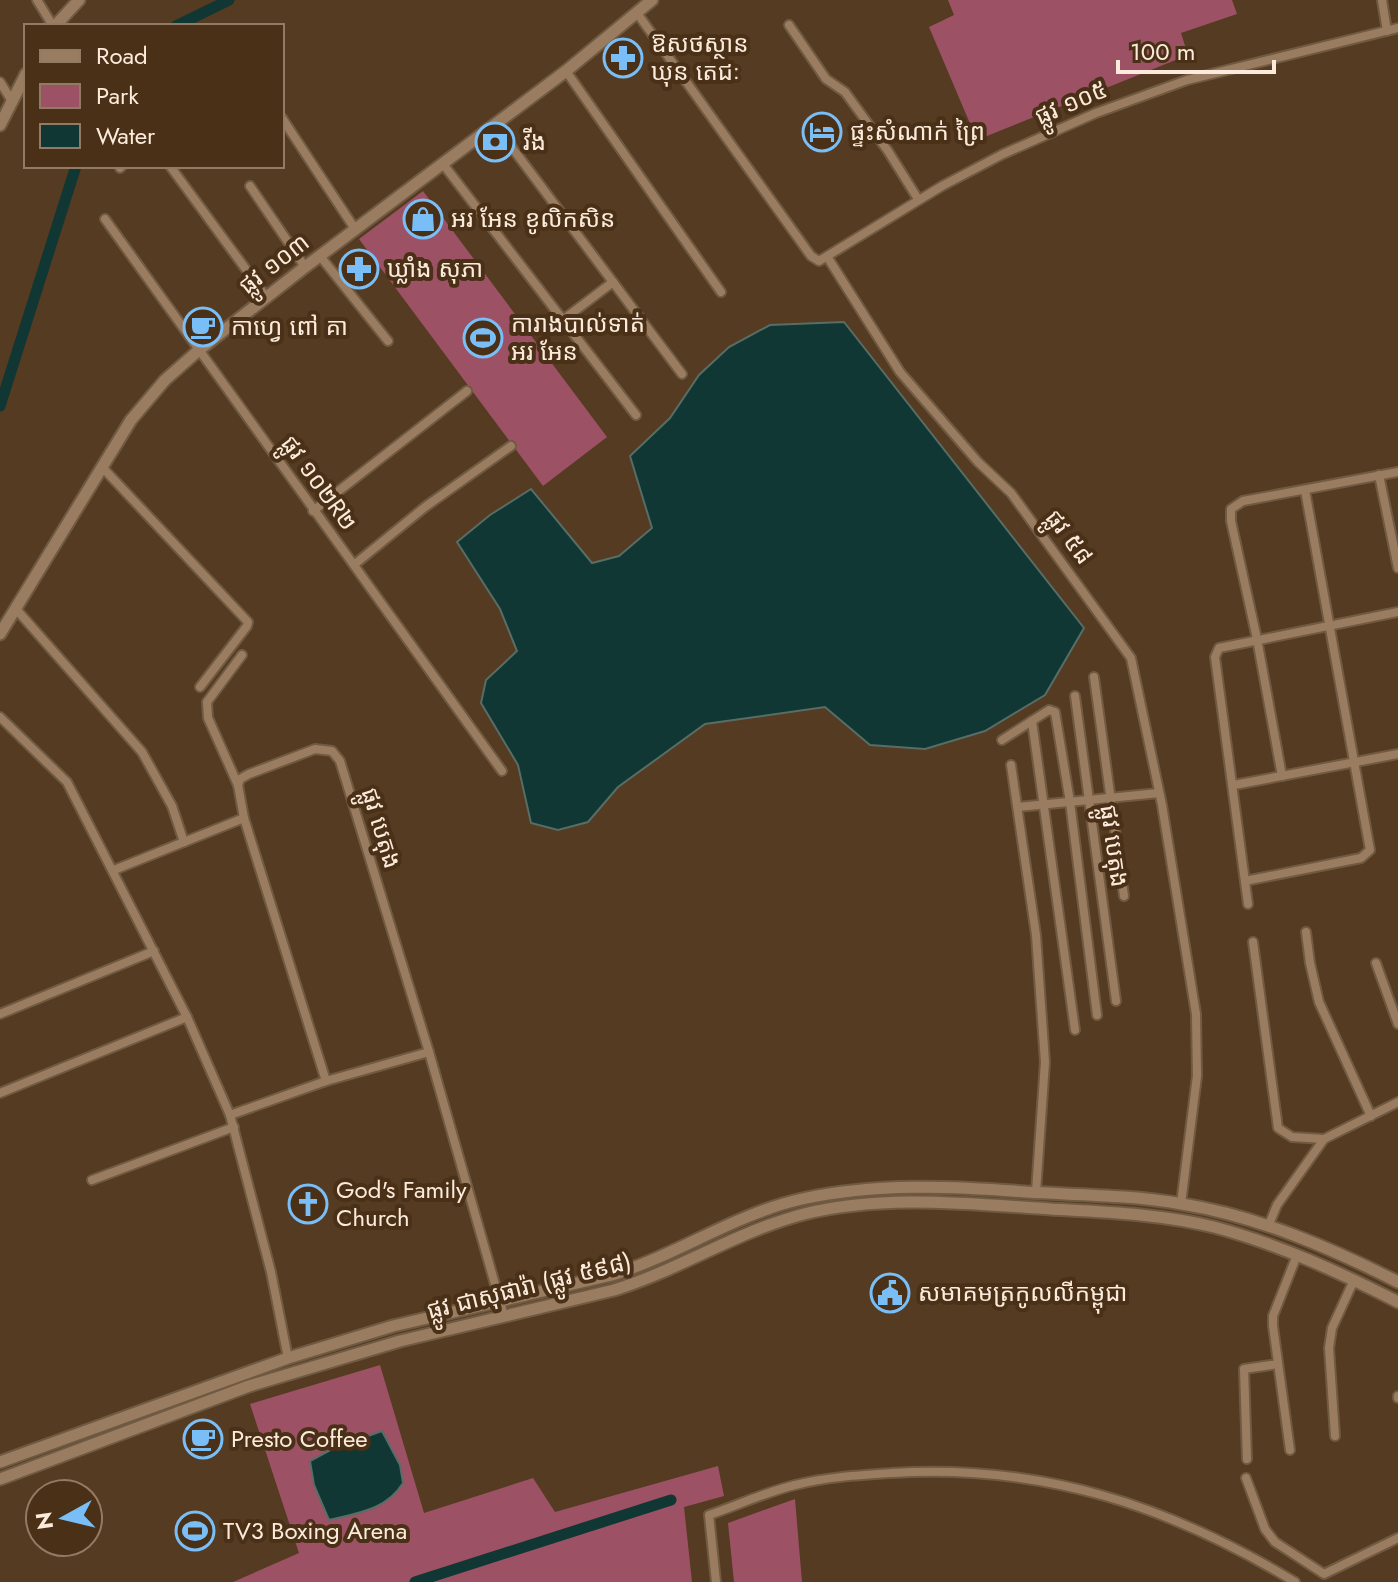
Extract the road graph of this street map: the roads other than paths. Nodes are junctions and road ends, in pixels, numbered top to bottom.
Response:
1 (37, 0) edge
2 (79, 0) edge
3 (652, 0) edge
4 (1382, 0) edge
5 (637, 13) junction
6 (53, 24) edge
7 (56, 24) edge
8 (789, 25) dead end
9 (1398, 28) edge
10 (1387, 31) junction
11 (566, 71) junction
12 (24, 78) edge
13 (0, 82) edge
14 (12, 101) junction
15 (284, 121) edge
16 (0, 125) edge
17 (495, 125) junction
18 (443, 164) junction
19 (171, 168) edge
20 (250, 186) dead end
21 (918, 199) junction
22 (105, 219) dead end
23 (355, 229) junction
24 (320, 256) junction
25 (828, 258) junction
26 (305, 267) junction
27 (613, 282) junction
28 (721, 292) dead end
29 (267, 298) junction
30 (564, 319) junction
31 (388, 341) dead end
32 (199, 350) junction
33 (682, 374) dead end
34 (467, 391) dead end
35 (636, 415) dead end
36 (511, 446) dead end
37 (102, 467) junction
38 (1398, 472) edge
39 (1379, 475) junction
40 (1305, 490) junction
41 (313, 511) junction
42 (355, 564) junction
43 (1398, 568) edge
44 (16, 609) junction
45 (1398, 612) edge
46 (1330, 625) junction
47 (0, 634) edge
48 (1257, 639) junction
49 (242, 655) dead end
50 (1094, 677) dead end
51 (200, 687) dead end
52 (1075, 696) dead end
53 (0, 717) edge
54 (1032, 721) junction
55 (1002, 740) dead end
56 (1398, 754) edge
57 (1356, 761) junction
58 (1011, 765) dead end
59 (502, 771) dead end
60 (1282, 776) junction
61 (238, 785) junction
62 (1234, 785) junction
63 (1159, 793) junction
64 (1109, 798) junction
65 (1088, 800) junction
66 (1070, 802) junction
67 (1044, 805) junction
68 (1018, 807) junction
69 (244, 818) junction
70 (184, 842) junction
71 (114, 870) junction
72 (1245, 881) junction
73 (1124, 896) dead end
74 (1248, 904) dead end
75 (1306, 932) dead end
76 (1253, 942) dead end
77 (154, 951) junction
78 (1376, 963) dead end
79 (1111, 967) junction
80 (1092, 968) junction
81 (1116, 1001) dead end
82 (0, 1014) edge
83 (1097, 1015) dead end
84 (187, 1017) junction
85 (1398, 1024) edge
86 (1075, 1030) dead end
87 (429, 1052) junction
88 (326, 1081) junction
89 (0, 1093) edge
90 (1398, 1102) edge
91 (230, 1115) junction
92 (1371, 1116) junction
93 (234, 1127) junction
94 (1324, 1139) junction
95 (92, 1180) dead end
96 (1036, 1192) junction
97 (1181, 1204) junction
98 (1268, 1227) junction
99 (1297, 1255) junction
100 (1354, 1280) junction
101 (1398, 1282) edge
102 (500, 1302) junction
103 (1398, 1302) edge
104 (504, 1316) junction
105 (288, 1358) junction
106 (1278, 1364) junction
107 (155, 1404) junction
108 (161, 1419) junction
109 (1335, 1436) dead end
110 (1290, 1450) dead end
111 (1247, 1459) dead end
112 (0, 1462) edge
113 (1246, 1478) dead end
114 (0, 1479) edge
115 (1398, 1538) edge
116 (716, 1582) edge
117 (1295, 1582) edge

1 - 6 street
2 - 7 main road
3 - 5 main road, ផ្លូវ ១០៣
4 - 10 street
5 - 11 main road, ផ្លូវ ១០៣
5 - 25 street, ផ្លូវ ៥៨
8 - 21 street
9 - 10 street, ផ្លូវ ១០៥
10 - 21 street, ផ្លូវ ១០៥
11 - 17 main road, ផ្លូវ ១០៣
11 - 28 street
12 - 14 main road
13 - 14 street
14 - 16 main road
15 - 23 street
17 - 18 main road, ផ្លូវ ១០៣
17 - 27 street
18 - 23 main road, ផ្លូវ ១០៣
18 - 30 street
19 - 29 street
20 - 26 street
21 - 25 street, ផ្លូវ ១០៥
22 - 32 street, ផ្លូវ ១០២R២
23 - 24 main road, ផ្លូវ ១០៣
24 - 26 main road, ផ្លូវ ១០៣
24 - 31 street
25 - 63 street, ផ្លូវ ៥៨
26 - 29 main road, ផ្លូវ ១០៣
27 - 30 street
27 - 33 street
29 - 32 main road, ផ្លូវ ១០៣
30 - 35 street
32 - 37 main road, ផ្លូវ ១០៣
32 - 41 street, ផ្លូវ ១០២R២
34 - 41 street
36 - 42 street
37 - 44 main road, ផ្លូវ ១០៣
37 - 51 street
38 - 39 street
39 - 40 street
39 - 43 street
40 - 46 street
40 - 48 street
41 - 42 street, ផ្លូវ ១០២R២
42 - 59 street, ផ្លូវ ១០២R២
44 - 47 main road, ផ្លូវ ១០៣
44 - 70 street
45 - 46 street
46 - 48 street
46 - 57 street
48 - 60 street
48 - 62 street
49 - 61 street
50 - 64 street
52 - 65 street, ផ្លូវ បេតុង
53 - 71 street
54 - 55 street
54 - 66 street
54 - 67 street
56 - 57 street
57 - 60 street
57 - 72 street
58 - 68 street
60 - 62 street
61 - 69 street
61 - 87 street, ផ្លូវ បេតុង
62 - 72 street
63 - 64 street
63 - 97 street, ផ្លូវ ៥៨
64 - 65 street
64 - 73 street
65 - 66 street
65 - 79 street, ផ្លូវ បេតុង
66 - 67 street
66 - 80 street
67 - 68 street
67 - 86 street
68 - 96 street
69 - 70 street
69 - 88 street
70 - 71 street
71 - 77 street
72 - 74 street
75 - 92 street
76 - 94 street
77 - 82 street
77 - 84 street
78 - 85 street
79 - 80 street
79 - 81 street, ផ្លូវ បេតុង
80 - 83 street
84 - 89 street
84 - 91 street
87 - 88 street
87 - 102 street, ផ្លូវ បេតុង
88 - 91 street
90 - 92 street
91 - 93 street
92 - 94 street
93 - 95 street
93 - 105 street
94 - 98 street
96 - 97 main road, ផ្លូវ ជាសុផារ៉ា (ផ្លូវ ៥៩៨)
96 - 102 main road, ផ្លូវ ជាសុផារ៉ា (ផ្លូវ ៥៩៨)
97 - 98 main road, ផ្លូវ ជាសុផារ៉ា (ផ្លូវ ៥៩៨)
98 - 101 main road, ផ្លូវ ជាសុផារ៉ា (ផ្លូវ ៥៩៨)
99 - 100 main road, ផ្លូវ ជាសុផារ៉ា (ផ្លូវ ៥៩៨)
99 - 104 main road, ផ្លូវ ជាសុផារ៉ា (ផ្លូវ ៥៩៨)
99 - 106 street
100 - 103 main road, ផ្លូវ ជាសុផារ៉ា (ផ្លូវ ៥៩៨)
100 - 109 street
102 - 104 street, ផ្លូវ បេតុង
102 - 105 main road, ផ្លូវ ជាសុផារ៉ា (ផ្លូវ ៥៩៨)
104 - 108 main road, ផ្លូវ ជាសុផារ៉ា (ផ្លូវ ៥៩៨)
105 - 107 main road, ផ្លូវ ជាសុផារ៉ា (ផ្លូវ ៥៩៨)
106 - 110 street
106 - 111 street
107 - 108 main road
107 - 112 main road, ផ្លូវ ជាសុផារ៉ា (ផ្លូវ ៥៩៨)
108 - 114 main road, ផ្លូវ ជាសុផារ៉ា (ផ្លូវ ៥៩៨)
113 - 115 street
116 - 117 street

